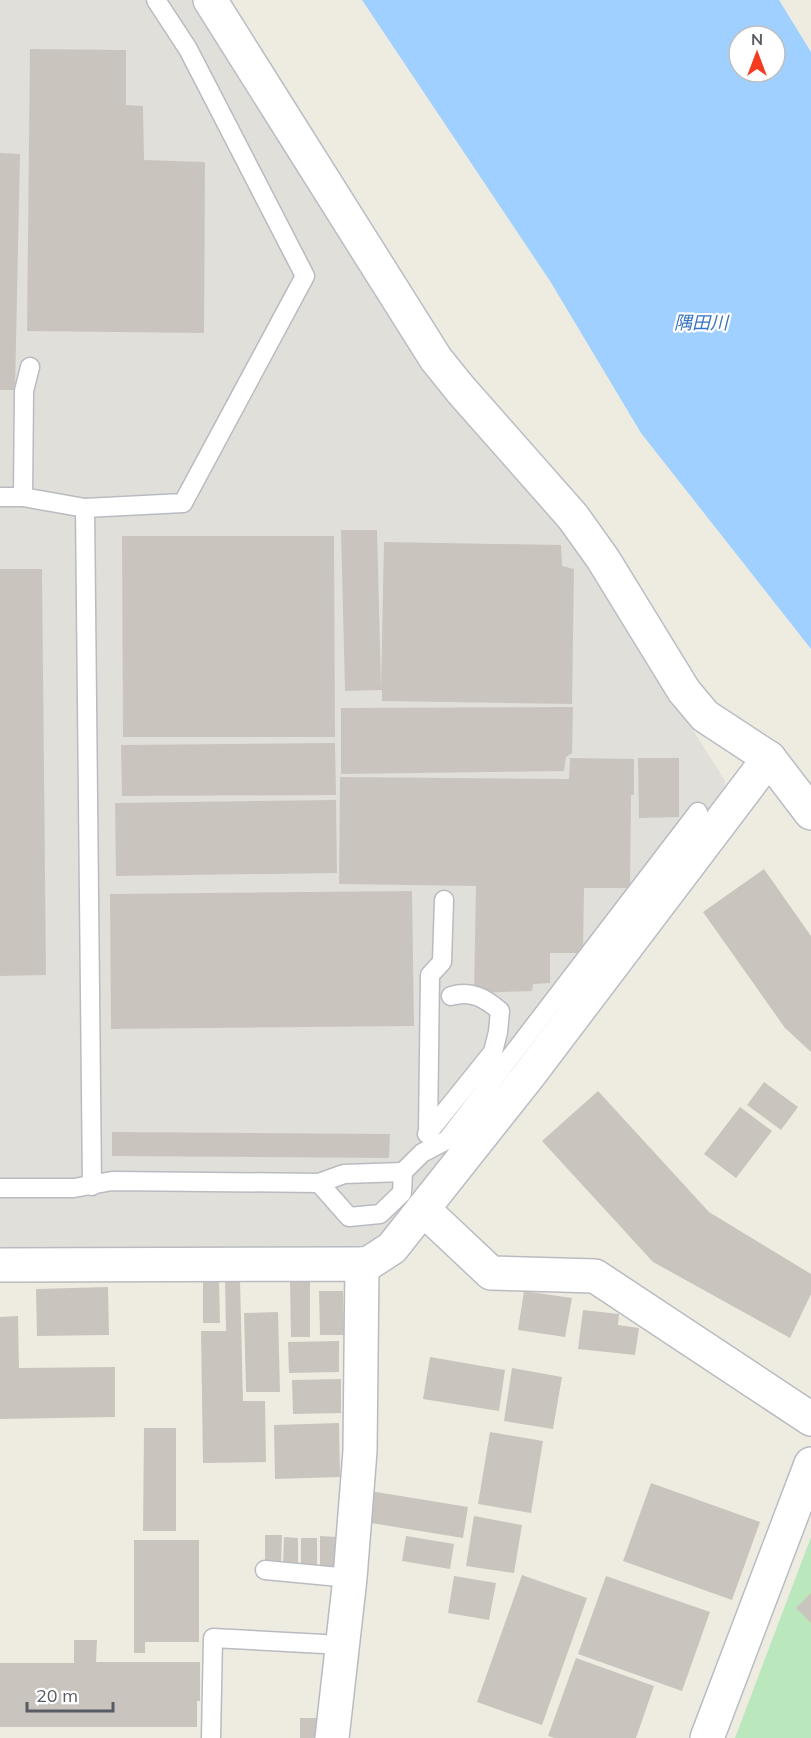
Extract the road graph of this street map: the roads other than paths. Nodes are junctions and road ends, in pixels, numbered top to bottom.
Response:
1 (156, 0) edge
2 (210, 0) edge
3 (30, 367) dead end
4 (0, 497) edge
5 (23, 497) junction
6 (85, 508) junction
7 (769, 758) junction
8 (698, 812) dead end
9 (811, 813) edge
10 (444, 900) dead end
11 (451, 996) dead end
12 (428, 1132) junction
13 (422, 1153) junction
14 (403, 1172) junction
15 (319, 1183) junction
16 (92, 1186) junction
17 (0, 1188) edge
18 (423, 1209) junction
19 (362, 1264) junction
20 (0, 1265) edge
21 (811, 1419) edge
22 (811, 1464) edge
23 (265, 1570) dead end
24 (350, 1578) junction
25 (342, 1645) junction
26 (211, 1738) edge
27 (332, 1738) edge
28 (707, 1738) edge

1 - 6 lane
2 - 7 street
3 - 5 lane
4 - 5 lane
5 - 6 lane
6 - 16 lane
7 - 9 street
7 - 18 street
8 - 13 lane
10 - 12 lane
11 - 12 lane
12 - 13 lane
13 - 14 lane
14 - 15 lane
14 - 15 lane
15 - 16 lane
16 - 17 lane
18 - 19 street
18 - 21 street
19 - 20 street
19 - 24 street
22 - 28 street
23 - 24 lane
24 - 25 street
25 - 26 lane
25 - 27 street

